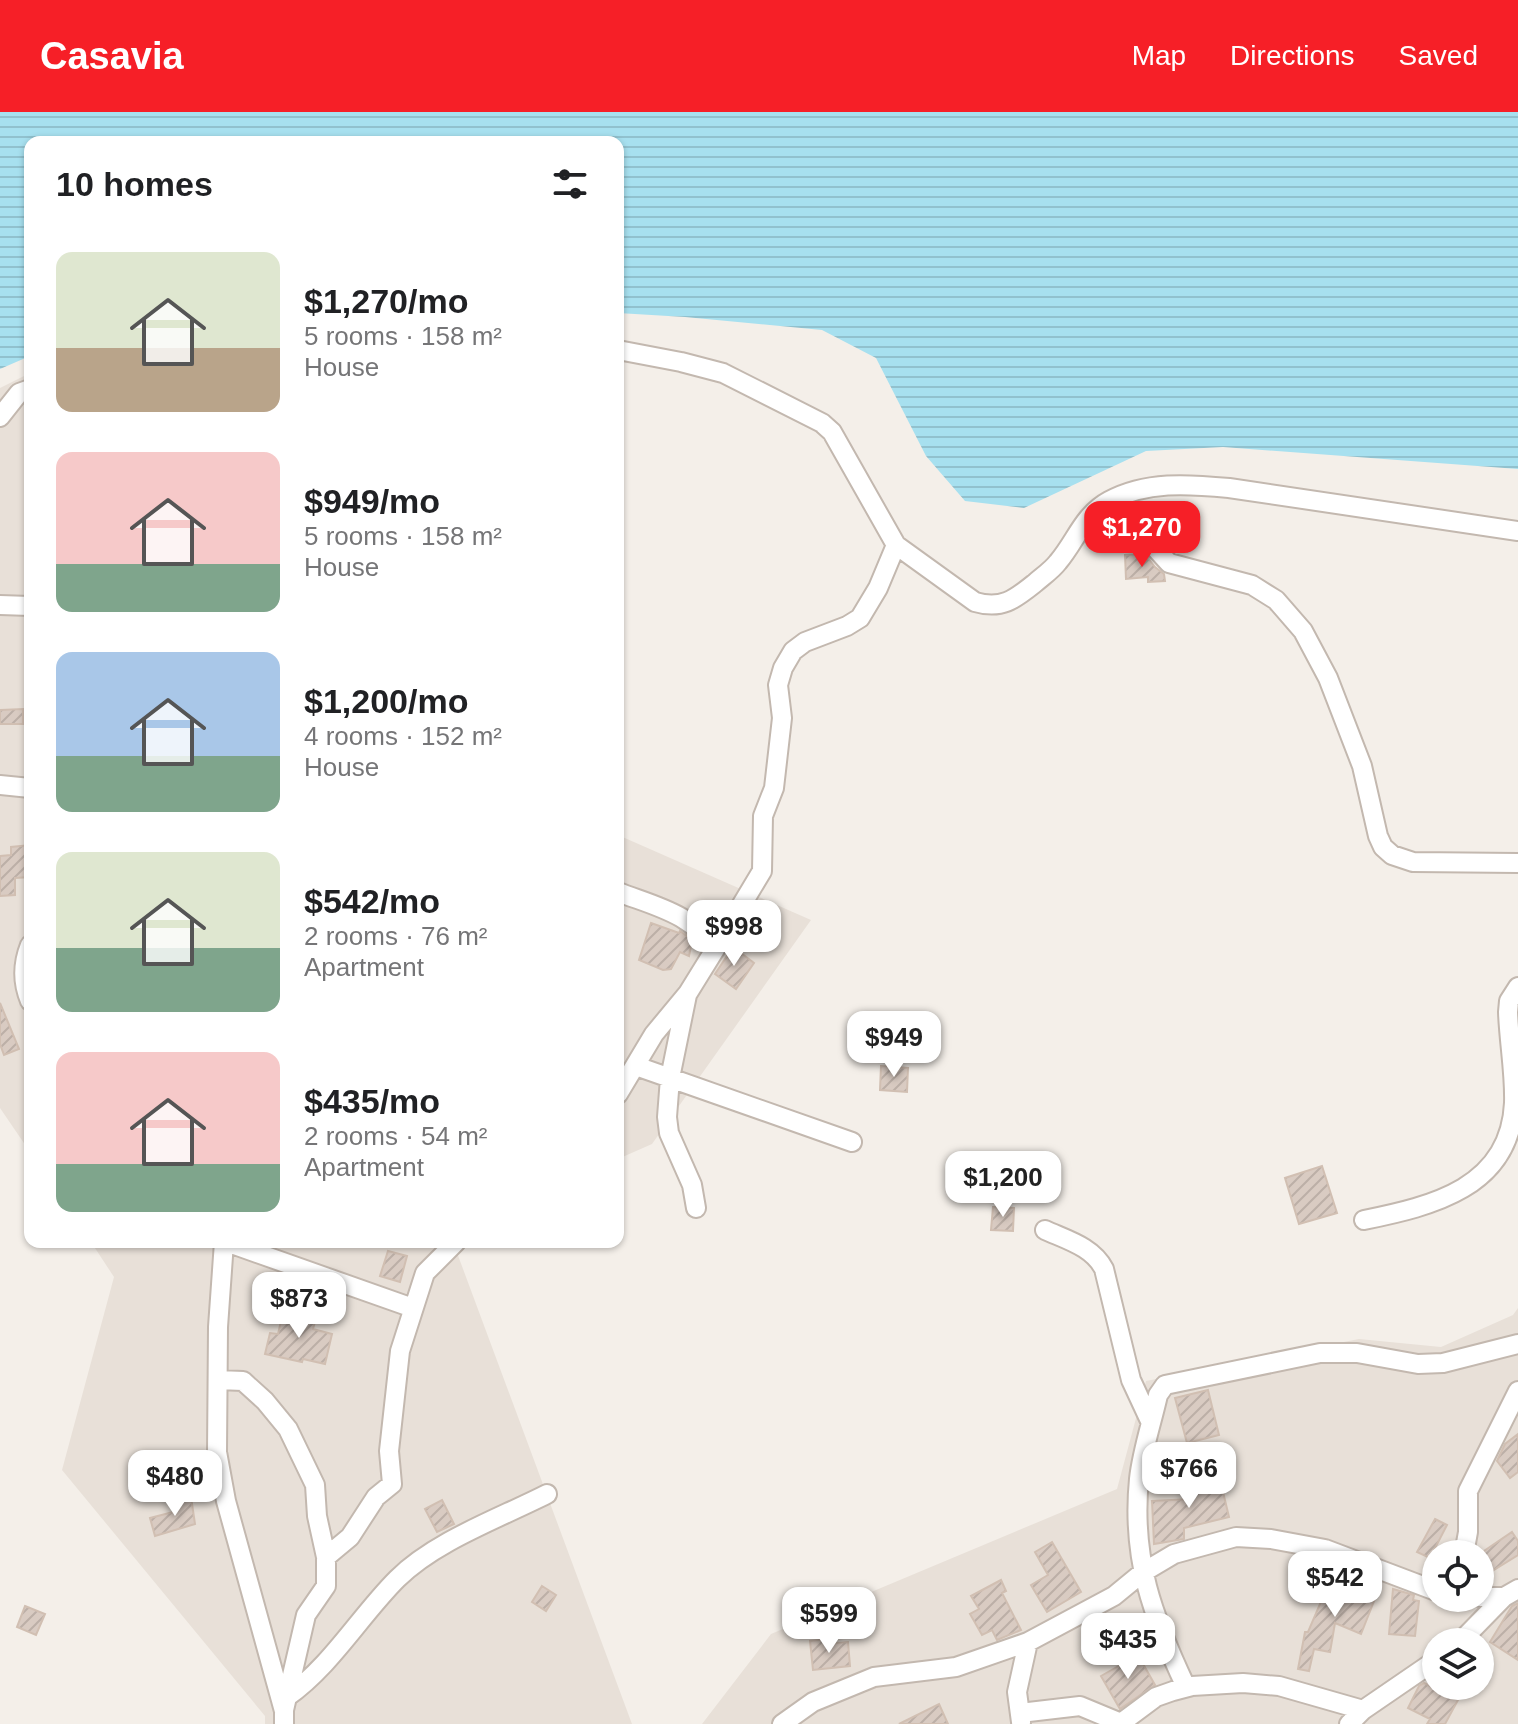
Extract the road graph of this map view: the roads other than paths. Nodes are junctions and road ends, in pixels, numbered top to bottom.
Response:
1 (624, 351) edge
2 (24, 391) edge
3 (0, 417) edge
4 (1107, 502) junction
5 (1518, 531) edge
6 (896, 545) junction
7 (0, 605) edge
8 (24, 606) edge
9 (0, 785) edge
10 (24, 787) edge
11 (1518, 863) edge
12 (624, 894) edge
13 (714, 951) junction
14 (24, 966) edge
15 (24, 987) edge
16 (1518, 987) edge
17 (688, 993) junction
18 (636, 1066) junction
19 (670, 1078) junction
20 (624, 1085) edge
21 (852, 1142) dead end
22 (696, 1208) dead end
23 (1364, 1220) dead end
24 (1045, 1230) dead end
25 (224, 1248) edge
26 (242, 1248) edge
27 (450, 1248) edge
28 (413, 1308) junction
29 (1518, 1344) edge
30 (218, 1380) junction
31 (1518, 1391) edge
32 (1151, 1423) junction
33 (547, 1494) dead end
34 (1467, 1540) edge
35 (326, 1557) junction
36 (1142, 1573) junction
37 (1422, 1586) edge
38 (1511, 1593) edge
39 (1475, 1628) edge
40 (1028, 1642) junction
41 (1422, 1670) edge
42 (1186, 1687) junction
43 (1363, 1710) junction
44 (285, 1711) edge
45 (1021, 1718) edge
46 (782, 1724) edge
47 (1349, 1724) edge

1 - 6 street
2 - 3 street
4 - 5 street
4 - 6 street
4 - 11 street
6 - 13 street
7 - 8 street
9 - 10 street
12 - 13 street
13 - 17 street
14 - 15 street
16 - 23 street
17 - 18 street
17 - 19 street
18 - 19 street
18 - 20 street
19 - 21 street
19 - 22 street
24 - 32 street
25 - 30 street
26 - 28 street
27 - 28 street
28 - 35 street
29 - 32 street
30 - 35 street
30 - 44 street
31 - 34 street
32 - 36 street
33 - 44 street
35 - 44 street
36 - 37 street
36 - 40 street
36 - 42 street
38 - 39 street
40 - 45 street
40 - 46 street
41 - 43 street
42 - 43 street
42 - 45 street
43 - 47 street

